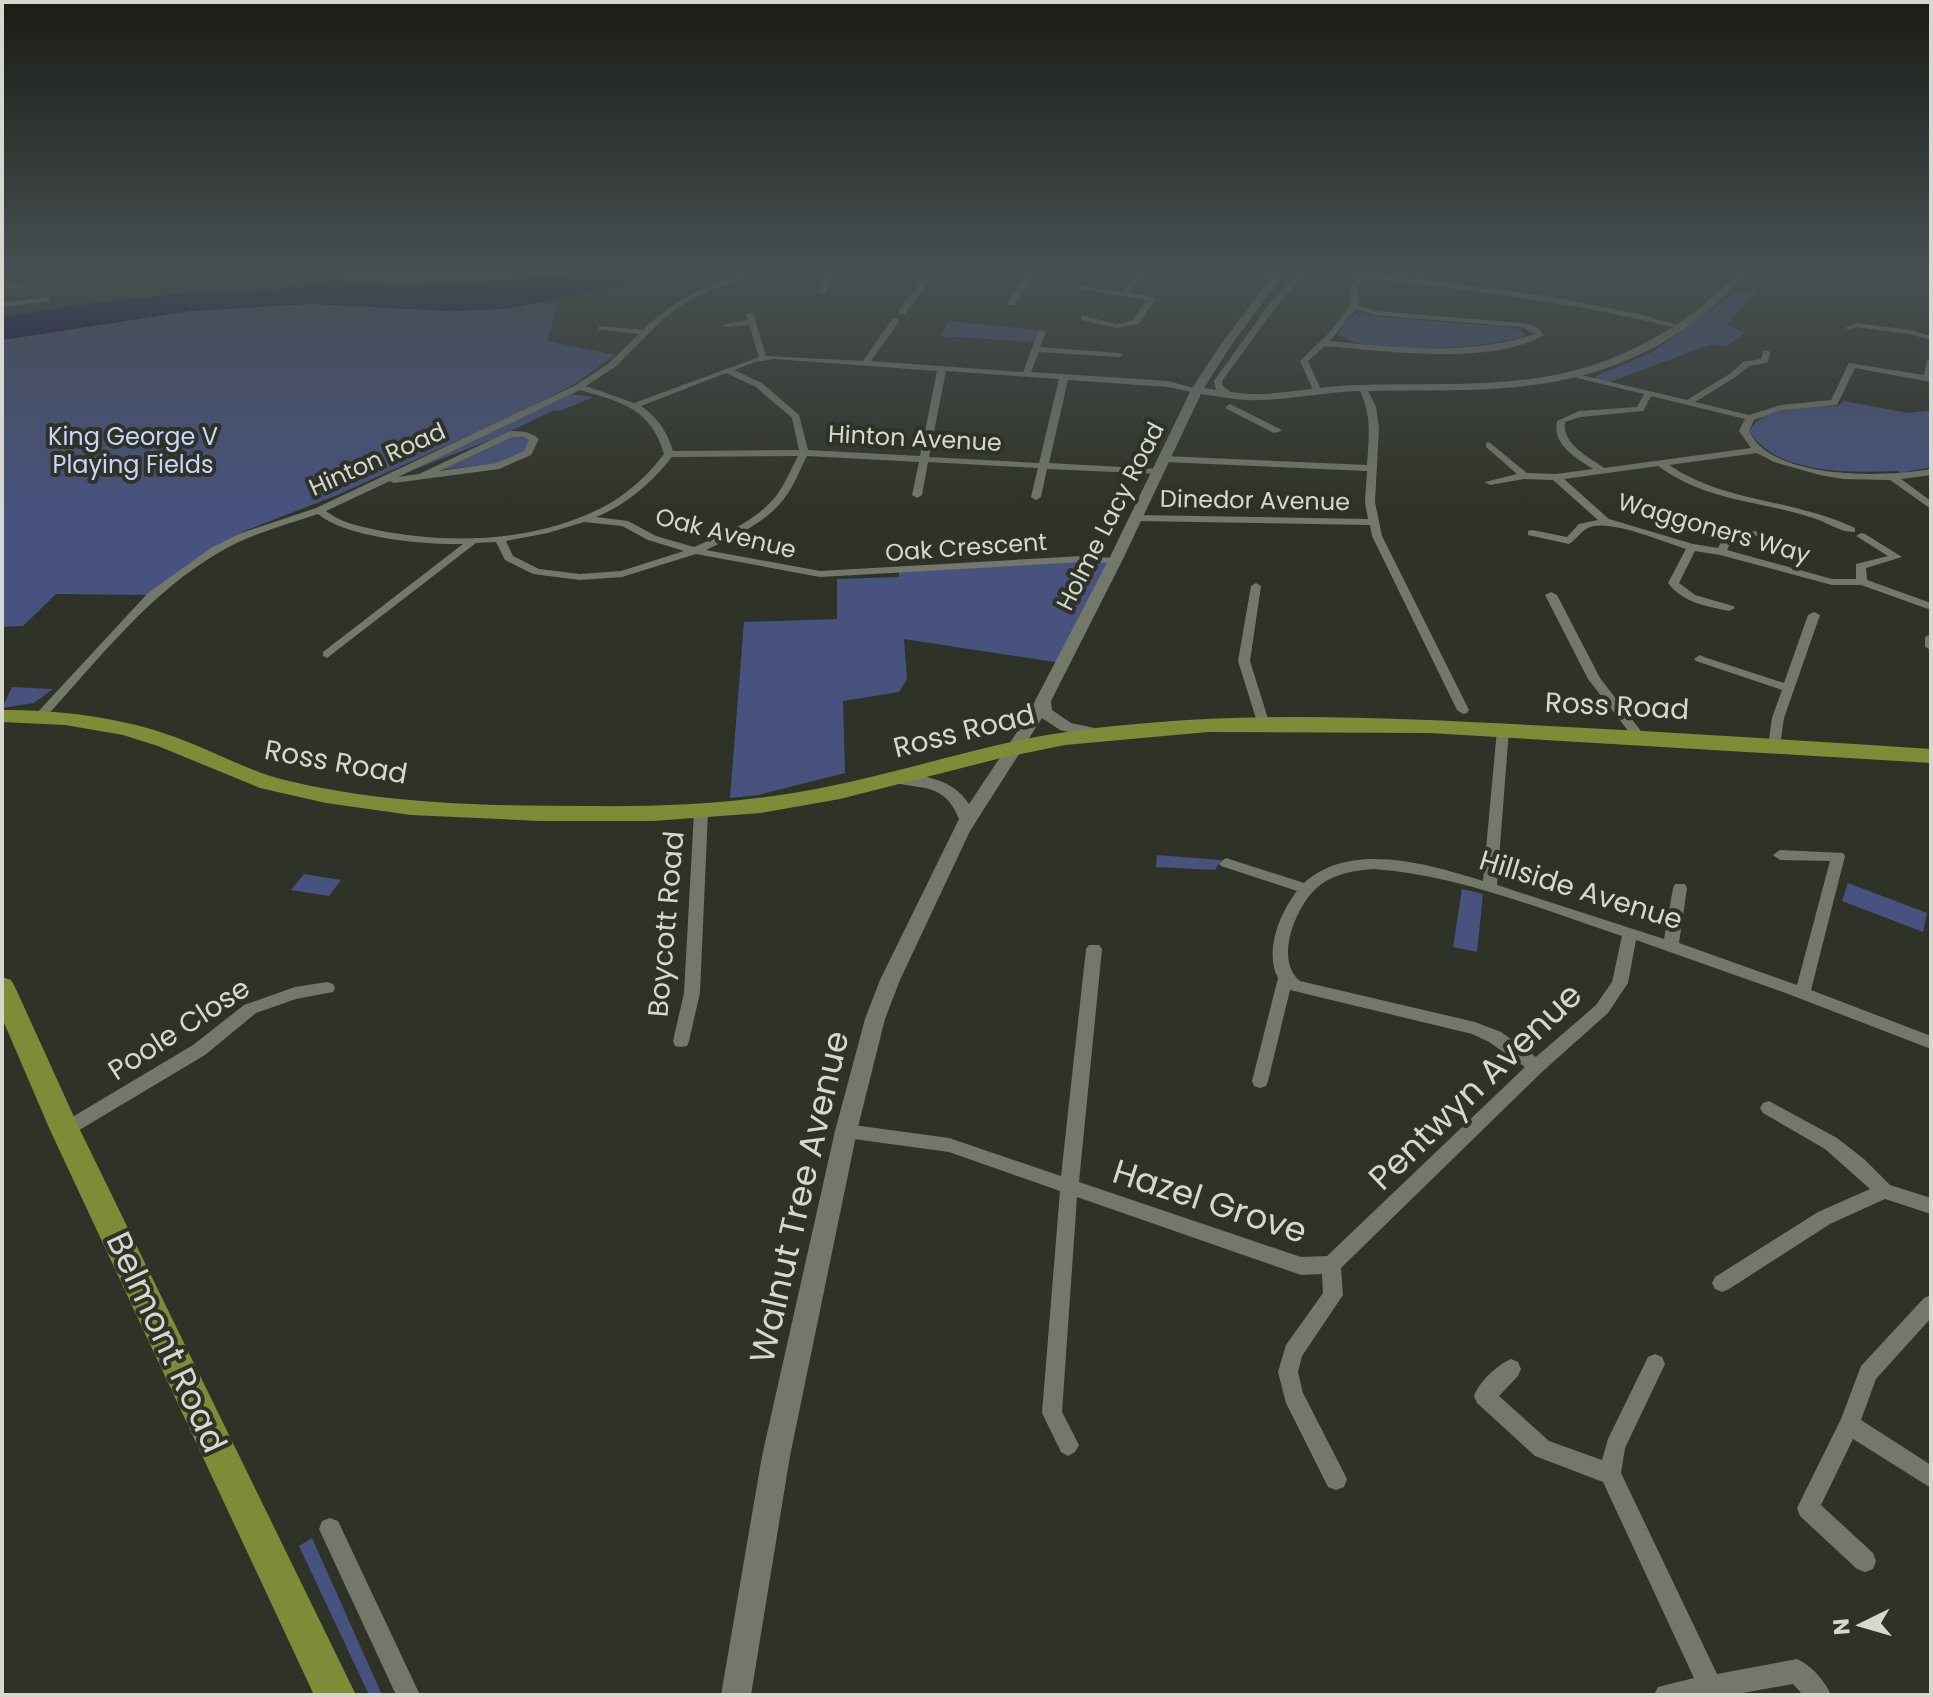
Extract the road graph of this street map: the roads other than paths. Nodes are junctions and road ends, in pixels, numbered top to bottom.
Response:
1 (624, 352) edge
2 (761, 352) edge
3 (874, 352) edge
4 (1035, 352) edge
5 (1080, 352) edge
6 (1221, 352) edge
7 (1239, 352) edge
8 (1313, 352) edge
9 (1641, 352) edge
10 (1767, 352) dead end
11 (1119, 355) dead end
12 (763, 358) junction
13 (1931, 360) edge
14 (866, 363) junction
15 (942, 369) junction
16 (726, 370) junction
17 (1026, 374) junction
18 (1580, 376) junction
19 (1064, 377) junction
20 (1930, 378) edge
21 (579, 387) junction
22 (1363, 388) junction
23 (1197, 390) junction
24 (1317, 390) junction
25 (1648, 394) junction
26 (1230, 401) junction
27 (1689, 402) junction
28 (636, 405) junction
29 (1750, 418) junction
30 (1276, 428) dead end
31 (1489, 445) dead end
32 (1758, 450) junction
33 (804, 453) junction
34 (669, 454) junction
35 (925, 458) junction
36 (1660, 463) junction
37 (1046, 465) junction
38 (1161, 465) junction
39 (1369, 468) junction
40 (1602, 471) junction
41 (1931, 472) edge
42 (423, 475) junction
43 (1524, 476) junction
44 (387, 477) junction
45 (1556, 477) junction
46 (1892, 477) junction
47 (1490, 482) dead end
48 (917, 495) dead end
49 (1036, 497) dead end
50 (627, 498) junction
51 (1931, 506) edge
52 (320, 510) junction
53 (1136, 518) junction
54 (584, 519) junction
55 (1605, 521) junction
56 (1373, 522) junction
57 (1708, 522) dead end
58 (624, 523) junction
59 (1733, 529) junction
60 (1532, 533) dead end
61 (1754, 534) dead end
62 (499, 538) junction
63 (474, 540) junction
64 (1692, 547) junction
65 (695, 551) junction
66 (1721, 552) junction
67 (1115, 561) junction
68 (820, 574) joint
69 (1862, 582) junction
70 (1256, 586) dead end
71 (1551, 595) dead end
72 (1931, 607) edge
73 (1729, 608) dead end
74 (1814, 615) dead end
75 (1931, 637) edge
76 (1931, 647) edge
77 (327, 654) dead end
78 (1700, 659) dead end
79 (1788, 688) junction
80 (1043, 700) junction
81 (1463, 710) dead end
82 (34, 715) junction
83 (2, 718) edge
84 (1264, 725) junction
85 (1503, 730) junction
86 (1098, 734) junction
87 (1640, 738) junction
88 (1018, 746) junction
89 (1774, 746) junction
90 (1931, 756) edge
91 (896, 778) junction
92 (701, 812) junction
93 (968, 819) junction
94 (1780, 855) dead end
95 (1226, 863) dead end
96 (1490, 887) junction
97 (1305, 888) junction
98 (1680, 888) dead end
99 (1630, 932) junction
100 (1671, 944) junction
101 (1094, 949) dead end
102 (1285, 979) junction
103 (2, 987) edge
104 (327, 988) dead end
105 (1803, 991) junction
106 (681, 1041) dead end
107 (1931, 1043) edge
108 (1537, 1066) junction
109 (1260, 1081) dead end
110 (1769, 1108) dead end
111 (65, 1130) junction
112 (846, 1131) junction
113 (1069, 1189) junction
114 (1884, 1191) junction
115 (1931, 1206) edge
116 (1331, 1265) junction
117 (1722, 1283) dead end
118 (1931, 1304) edge
119 (1655, 1364) dead end
120 (1511, 1369) dead end
121 (1849, 1424) junction
122 (1068, 1445) dead end
123 (1610, 1474) junction
124 (1931, 1477) edge
125 (1336, 1479) dead end
126 (330, 1529) dead end
127 (1865, 1561) dead end
128 (1711, 1687) junction
129 (335, 1695) edge
130 (408, 1695) edge
131 (736, 1695) edge
132 (1666, 1695) edge
133 (1819, 1695) edge

1 - 21 street, Hinton Road
2 - 12 street
3 - 14 street
4 - 17 street
5 - 11 street
6 - 23 street, Holme Lacy Road
7 - 26 street
8 - 24 street
9 - 18 street
10 - 27 street
12 - 14 street
12 - 16 street
13 - 20 street
14 - 15 street
15 - 17 street
15 - 35 street
16 - 28 street
16 - 33 street
17 - 19 street
18 - 22 street
18 - 25 street
19 - 23 street
19 - 37 street
20 - 29 street
21 - 28 street
21 - 44 street, Hinton Road
22 - 24 street
22 - 39 street
23 - 26 street
23 - 38 street, Holme Lacy Road
24 - 26 street
25 - 27 street
25 - 40 street
26 - 30 street
27 - 29 street
28 - 34 street
29 - 32 street
31 - 43 street
32 - 36 street, Waggoners Way
32 - 46 street
33 - 34 street, Hinton Avenue
33 - 35 street, Hinton Avenue
33 - 65 street
34 - 50 street
35 - 37 street, Hinton Avenue
35 - 48 street
36 - 40 street, Waggoners Way
36 - 69 street
37 - 38 street, Hinton Avenue
37 - 49 street
38 - 39 street, Hinton Avenue
38 - 53 street, Holme Lacy Road
39 - 56 street
40 - 45 street, Waggoners Way
41 - 46 street
42 - 42 street
42 - 44 street
43 - 45 street
43 - 47 street
44 - 52 street, Hinton Road
45 - 55 street, Waggoners Way
46 - 51 street
50 - 54 street
50 - 58 street, Oak Avenue
52 - 63 street
52 - 82 street, Hinton Road
53 - 56 street, Dinedor Avenue
53 - 67 street, Holme Lacy Road
54 - 58 street, Oak Avenue
54 - 62 street
55 - 60 street
55 - 64 street, Waggoners Way
56 - 81 street
57 - 59 street
58 - 65 street, Oak Avenue
59 - 61 street
59 - 66 street
62 - 63 street
62 - 65 street
63 - 77 street
64 - 66 street, Waggoners Way
64 - 73 street
65 - 68 street, Oak Avenue
66 - 69 street, Waggoners Way
67 - 68 street, Oak Crescent
67 - 80 street, Holme Lacy Road
69 - 72 street, Waggoners Way
70 - 84 street
71 - 87 street
74 - 79 street
75 - 76 street
78 - 79 street
79 - 89 street
80 - 86 street
80 - 88 street, Holme Lacy Road
82 - 83 highway
82 - 92 highway, Ross Road
84 - 85 highway, Ross Road
84 - 86 highway, Ross Road
85 - 87 highway, Ross Road
85 - 96 street
86 - 88 highway, Ross Road
87 - 89 highway, Ross Road
88 - 91 highway, Ross Road
88 - 93 street, Walnut Tree Avenue
89 - 90 highway, Ross Road
91 - 92 highway, Ross Road
91 - 93 street
92 - 106 street, Boycott Road
93 - 112 street, Walnut Tree Avenue
94 - 105 street
95 - 97 street
96 - 97 street, Hillside Avenue
96 - 99 street, Hillside Avenue
97 - 102 street
98 - 100 street
99 - 100 street, Hillside Avenue
99 - 108 street, Pentwyn Avenue
100 - 105 street, Hillside Avenue
101 - 113 street, Hazel Grove
102 - 108 street
102 - 109 street
103 - 111 highway, Belmont Road
104 - 111 street, Poole Close
105 - 107 street, Hillside Avenue
108 - 116 street, Pentwyn Avenue
110 - 114 street
111 - 129 highway, Belmont Road
112 - 113 street, Hazel Grove
112 - 131 street, Walnut Tree Avenue
113 - 116 street, Hazel Grove
113 - 122 street, Hazel Grove
114 - 115 street
114 - 117 street
116 - 125 street
118 - 121 street
119 - 123 street
120 - 123 street
121 - 124 street
121 - 127 street
123 - 128 street
126 - 130 street
128 - 132 street
128 - 133 street

